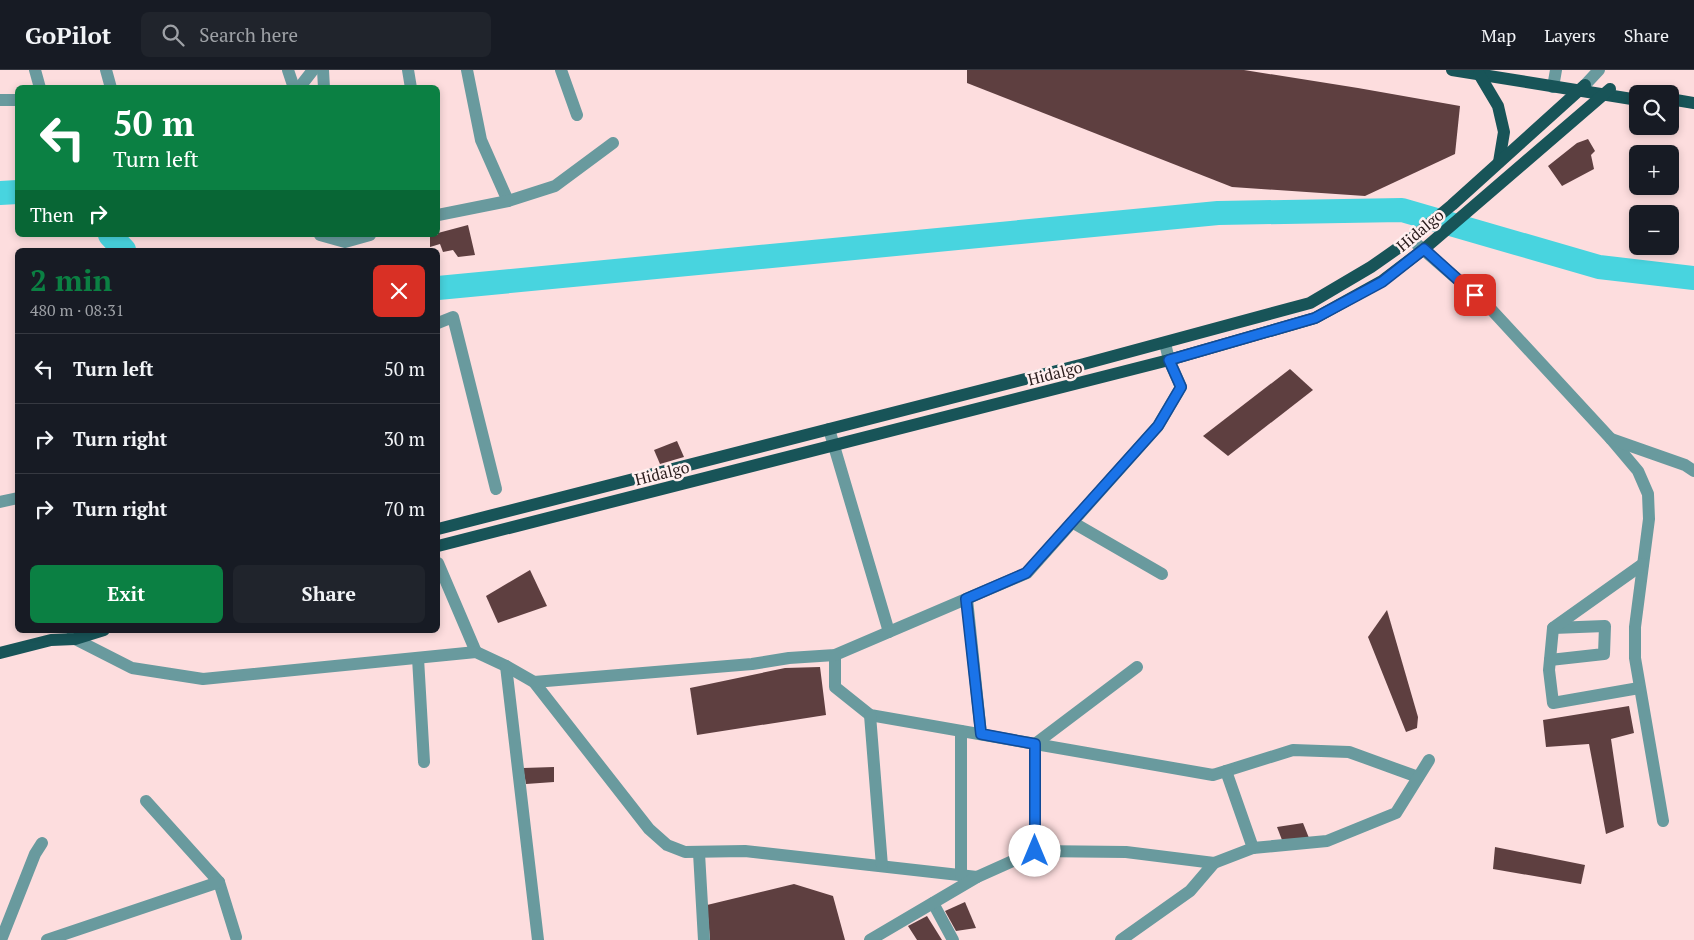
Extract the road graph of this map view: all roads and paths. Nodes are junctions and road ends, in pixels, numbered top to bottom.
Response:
1 (35, 70) edge
2 (106, 70) edge
3 (288, 70) edge
4 (313, 70) edge
5 (323, 70) edge
6 (408, 70) edge
7 (467, 70) edge
8 (561, 70) edge
9 (1452, 70) edge
10 (1599, 70) edge
11 (1483, 71) edge
12 (1555, 79) edge
13 (39, 85) edge
14 (110, 85) edge
15 (293, 85) edge
16 (301, 85) edge
17 (324, 85) edge
18 (410, 85) edge
19 (1582, 88) junction
20 (1607, 92) junction
21 (1629, 93) edge
22 (1629, 98) edge
23 (0, 100) edge
24 (15, 100) edge
25 (1679, 101) edge
26 (1679, 105) edge
27 (1692, 105) edge
28 (577, 115) dead end
29 (613, 143) dead end
30 (1499, 162) junction
31 (508, 201) junction
32 (440, 212) edge
33 (1415, 235) junction
34 (363, 237) edge
35 (325, 239) edge
36 (1428, 245) junction
37 (440, 322) edge
38 (1165, 343) junction
39 (1169, 360) junction
40 (829, 429) junction
41 (1611, 439) junction
42 (834, 446) junction
43 (1694, 471) edge
44 (496, 489) dead end
45 (15, 499) edge
46 (0, 502) edge
47 (1072, 522) junction
48 (440, 528) edge
49 (440, 545) edge
50 (1644, 564) junction
51 (440, 568) edge
52 (1162, 574) dead end
53 (966, 599) junction
54 (1554, 628) junction
55 (889, 632) junction
56 (57, 633) edge
57 (74, 634) edge
58 (51, 640) junction
59 (476, 652) junction
60 (0, 653) edge
61 (835, 655) junction
62 (418, 658) junction
63 (1550, 660) junction
64 (506, 666) junction
65 (1137, 667) dead end
66 (534, 682) junction
67 (1639, 688) junction
68 (870, 715) junction
69 (961, 731) junction
70 (981, 734) junction
71 (1035, 744) junction
72 (1429, 760) dead end
73 (424, 762) dead end
74 (1226, 771) junction
75 (1418, 777) junction
76 (146, 801) dead end
77 (1663, 821) dead end
78 (42, 843) dead end
79 (1253, 848) junction
80 (1035, 851) junction
81 (698, 853) junction
82 (1214, 863) junction
83 (882, 866) junction
84 (961, 875) junction
85 (978, 877) junction
86 (219, 882) junction
87 (933, 903) junction
88 (887, 936) edge
89 (236, 937) dead end
90 (1, 940) edge
91 (47, 940) edge
92 (538, 940) edge
93 (704, 940) edge
94 (870, 940) edge
95 (953, 940) edge
96 (1121, 940) edge

1 - 13 street
2 - 14 street
3 - 15 street
4 - 16 street
5 - 17 street
6 - 18 street
7 - 31 street
8 - 28 street
9 - 11 main road
10 - 19 street
11 - 12 main road
11 - 30 main road
12 - 19 main road
19 - 20 main road
19 - 30 main road, Hidalgo
20 - 21 main road
20 - 22 main road
20 - 36 main road, Hidalgo
23 - 24 street
25 - 27 main road
26 - 27 main road
29 - 31 street
30 - 33 main road, Hidalgo
31 - 32 street
33 - 36 street
33 - 38 main road, Hidalgo
34 - 35 street
36 - 39 main road, Hidalgo
36 - 41 street
37 - 44 street
38 - 39 street
38 - 40 main road, Hidalgo
39 - 42 main road, Hidalgo
39 - 47 street
40 - 42 street
40 - 48 main road, Hidalgo
41 - 43 street
41 - 50 street
42 - 49 main road, Hidalgo
42 - 55 street
45 - 46 street
47 - 52 street
47 - 53 street
50 - 54 street
50 - 67 street
51 - 59 street
53 - 55 street
53 - 70 street
54 - 63 street
54 - 63 street
55 - 61 street
56 - 58 main road
57 - 58 main road
57 - 62 street
58 - 60 main road
59 - 62 street
59 - 64 street
61 - 66 street
61 - 68 street
62 - 73 street
63 - 67 street
64 - 66 street
64 - 92 street
65 - 71 street
66 - 81 street
67 - 77 street
68 - 69 street
68 - 83 street
69 - 70 street
69 - 84 street
70 - 71 street
71 - 74 street
71 - 80 street
72 - 75 street
74 - 75 street
74 - 79 street
75 - 79 street
76 - 86 street
78 - 90 street
79 - 82 street
80 - 82 street
80 - 85 street
81 - 83 street
81 - 93 street
82 - 96 street
83 - 84 street
84 - 85 street
85 - 87 street
86 - 89 street
86 - 91 street
87 - 88 street
87 - 95 street
88 - 94 street

